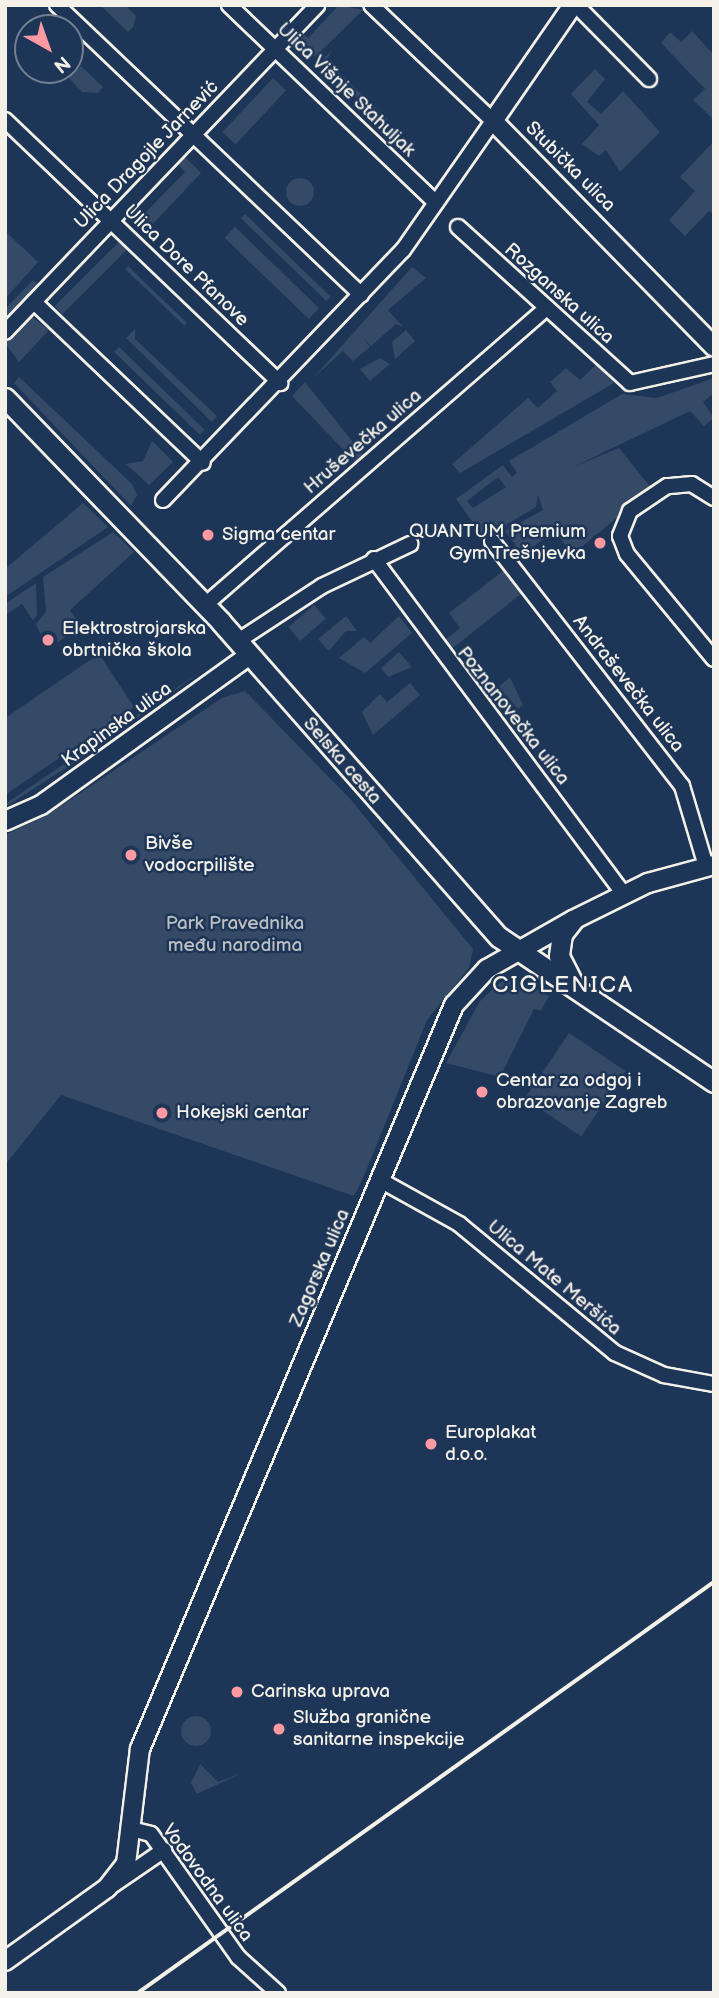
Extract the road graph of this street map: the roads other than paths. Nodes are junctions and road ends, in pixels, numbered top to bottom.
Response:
1 (57, 5) edge
2 (229, 5) edge
3 (317, 5) edge
4 (371, 5) edge
5 (574, 6) edge
6 (275, 50) junction
7 (649, 79) dead end
8 (5, 120) edge
9 (493, 121) junction
10 (193, 135) junction
11 (436, 203) junction
12 (111, 221) junction
13 (458, 227) dead end
14 (361, 295) junction
15 (34, 302) junction
16 (547, 308) junction
17 (5, 332) edge
18 (714, 346) edge
19 (714, 364) edge
20 (280, 383) junction
21 (5, 398) edge
22 (203, 463) junction
23 (714, 498) edge
24 (163, 500) dead end
25 (492, 541) dead end
26 (410, 544) dead end
27 (374, 559) junction
28 (205, 605) junction
29 (244, 648) junction
30 (714, 659) edge
31 (5, 821) edge
32 (710, 865) edge
33 (624, 894) junction
34 (573, 920) junction
35 (516, 951) junction
36 (583, 998) junction
37 (714, 1082) edge
38 (380, 1180) junction
39 (714, 1384) edge
40 (135, 1830) junction
41 (164, 1850) junction
42 (107, 1888) junction
43 (5, 1961) edge
44 (278, 1993) edge

1 - 10 street
2 - 6 street, Ulica Višnje Stahuljak
3 - 6 street, Ulica Dragojle Jarnević
4 - 9 street
5 - 7 street
5 - 9 street
6 - 10 street, Ulica Dragojle Jarnević
6 - 11 street, Ulica Višnje Stahuljak
8 - 12 street, Ulica Dore Pfanove
9 - 11 street
9 - 18 street, Stubička ulica
10 - 12 street, Ulica Dragojle Jarnević
10 - 14 street
11 - 14 street
12 - 15 street, Ulica Dragojle Jarnević
12 - 20 street, Ulica Dore Pfanove
13 - 16 street, Rozganska ulica
14 - 20 street
15 - 17 street, Ulica Dragojle Jarnević
15 - 22 street
16 - 19 street, Rozganska ulica
16 - 28 street, Hruševečka ulica
20 - 22 street
21 - 28 main road, Selska cesta
22 - 24 street
23 - 30 street
25 - 32 street, Andraševečka ulica
26 - 27 street
27 - 29 street
27 - 33 street, Poznanovečka ulica
28 - 29 main road, Selska cesta
29 - 31 street, Krapinska ulica
29 - 35 main road, Selska cesta
32 - 33 street, Zagorska ulica
33 - 34 street, Zagorska ulica
34 - 35 street, Zagorska ulica
34 - 36 main road
35 - 36 main road, Selska cesta
35 - 38 street, Zagorska ulica
36 - 37 main road, Selska cesta
38 - 39 street, Ulica Mate Meršića
38 - 40 street, Zagorska ulica
40 - 41 street, Vodovodna ulica
40 - 42 street, Zagorska ulica
41 - 42 street
41 - 44 street, Vodovodna ulica
42 - 43 street, Zagorska ulica

